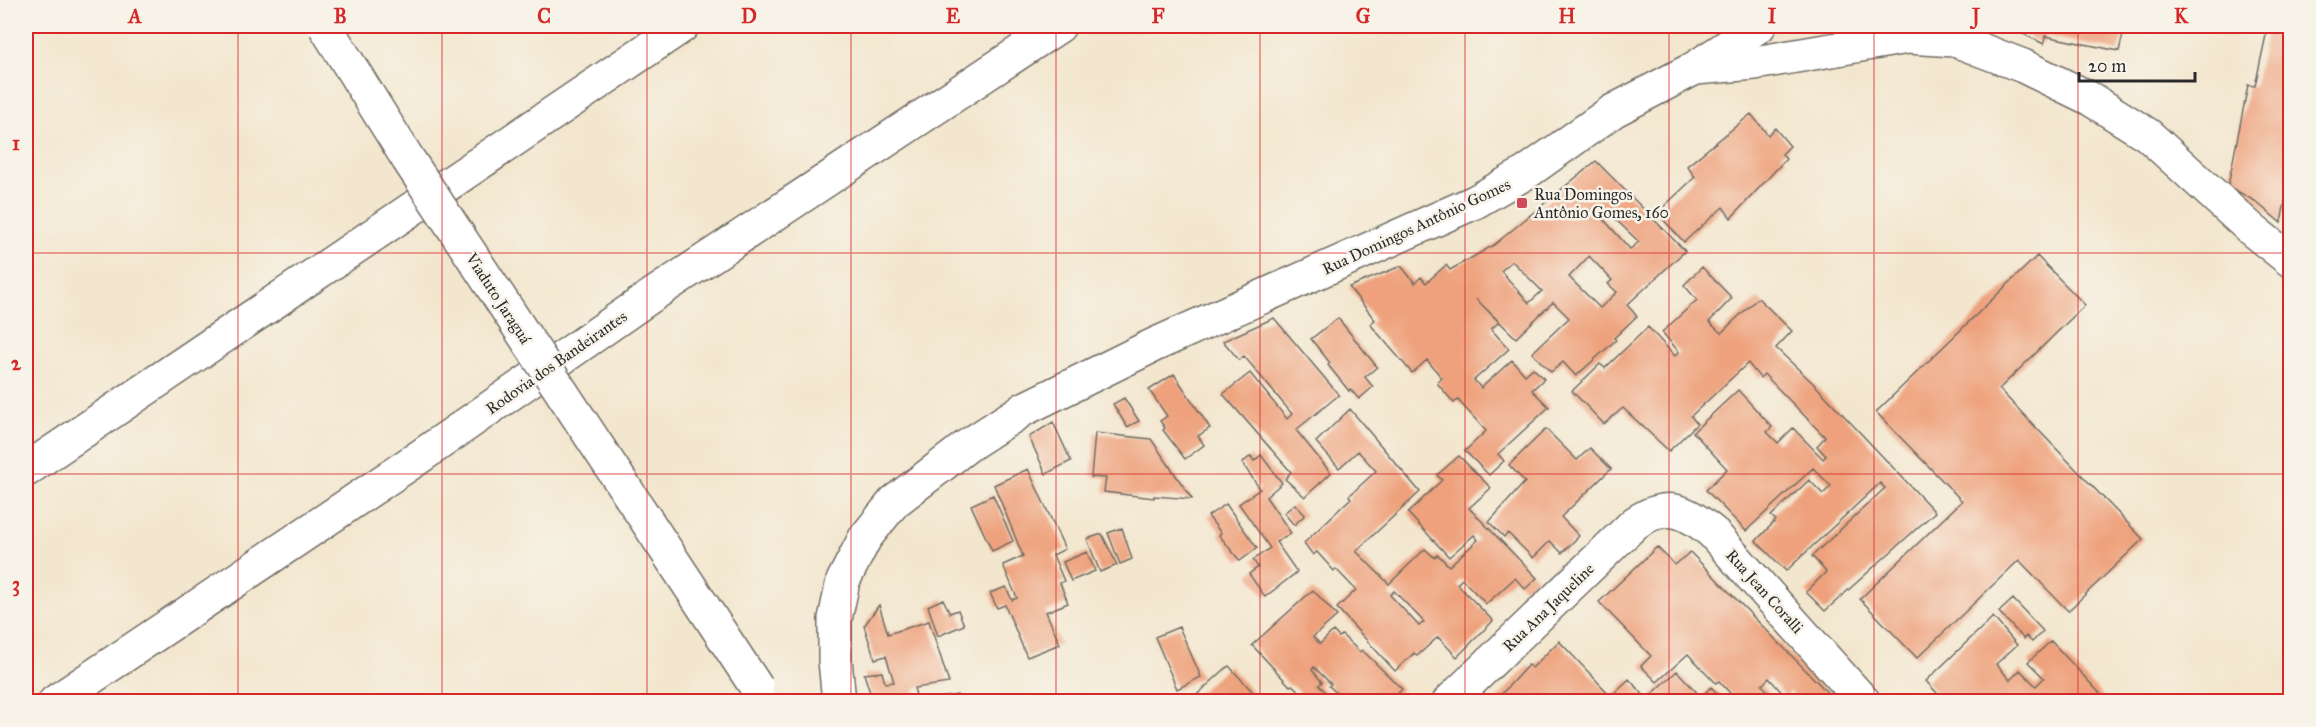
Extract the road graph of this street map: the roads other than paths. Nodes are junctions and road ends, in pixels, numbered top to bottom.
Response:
1 (325, 26) edge
2 (682, 26) edge
3 (1059, 26) edge
4 (1759, 26) edge
5 (1695, 68) junction
6 (2290, 260) edge
7 (26, 470) edge
8 (1649, 513) joint
9 (757, 688) dead end
10 (55, 702) edge
11 (839, 702) edge
12 (1449, 702) edge
13 (1864, 702) edge

1 - 9 main road, Viaduto Jaraguá, bridge
2 - 7 main road
3 - 10 main road, Rodovia dos Bandeirantes
4 - 5 main road
5 - 6 main road, Rua Domingos Antônio Gomes
5 - 11 main road, Rua Domingos Antônio Gomes
8 - 12 main road, Rua Ana Jaqueline
8 - 13 main road, Rua Jean Coralli

